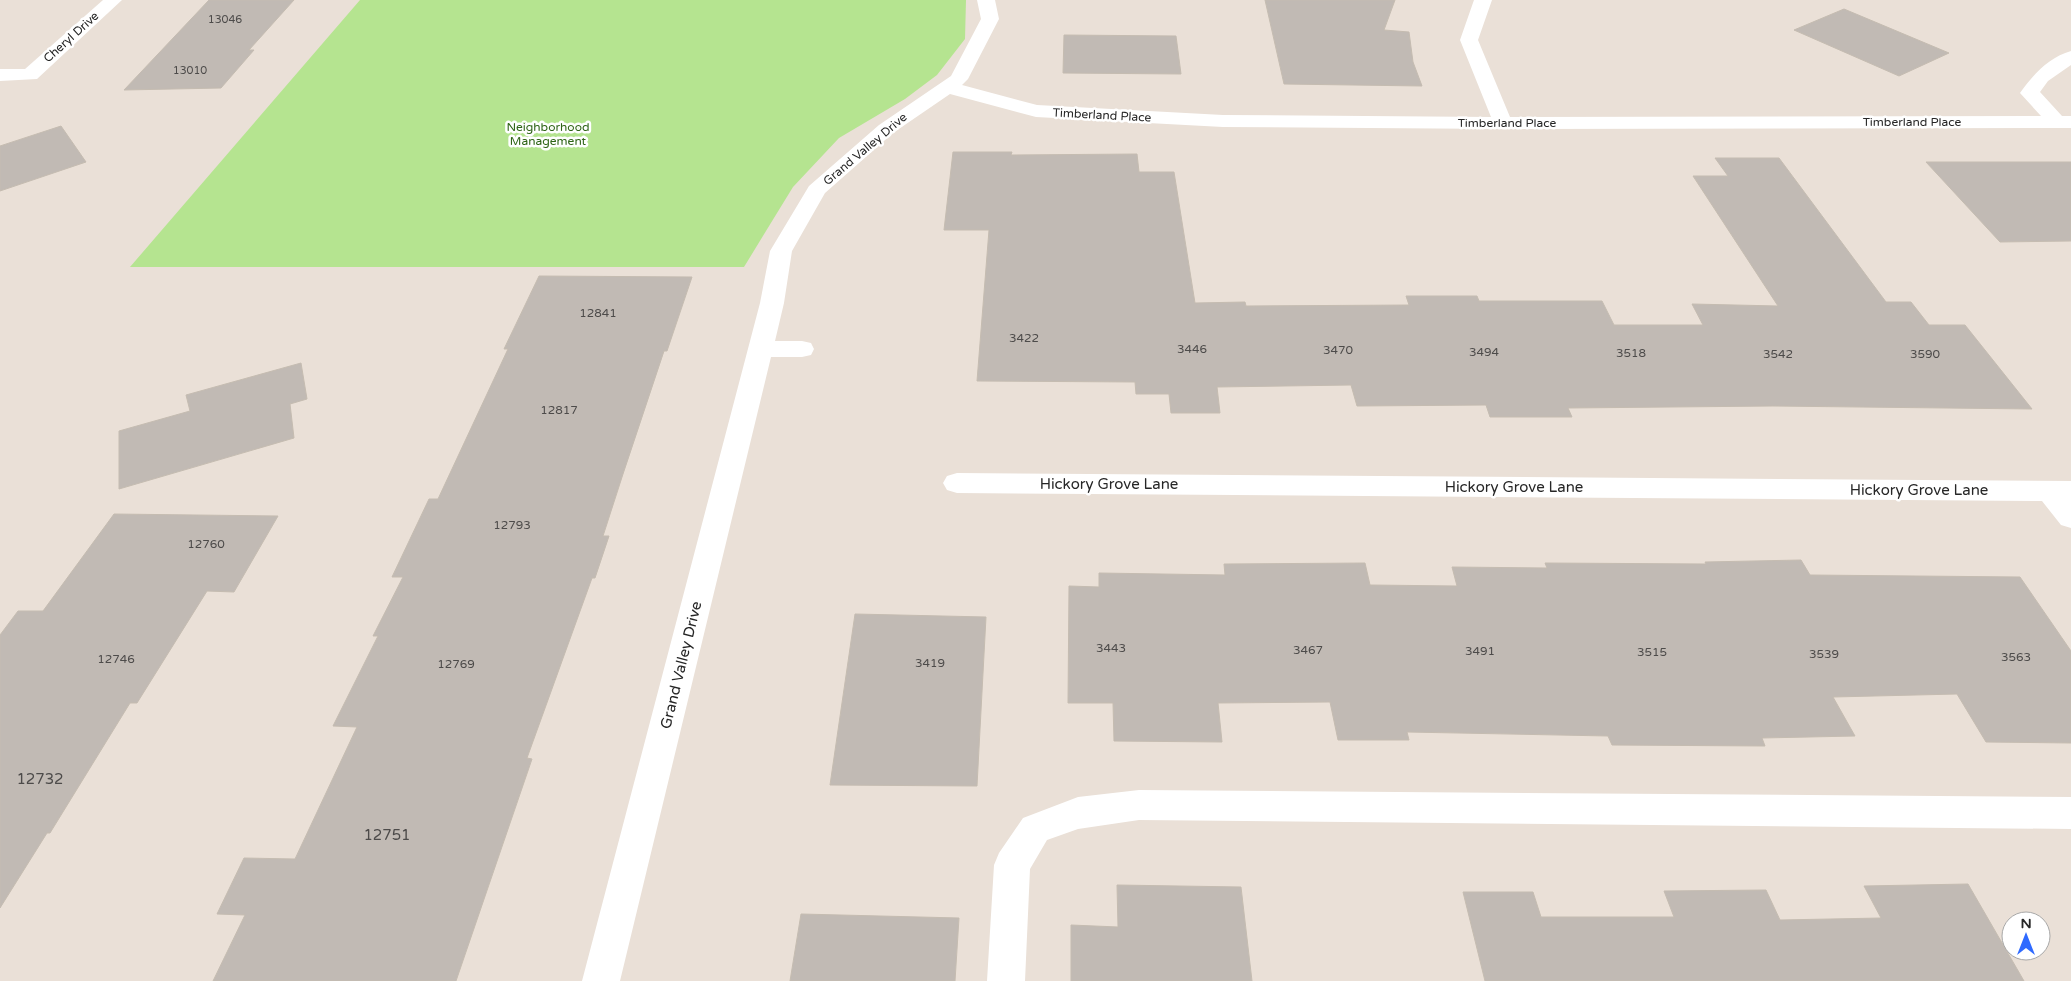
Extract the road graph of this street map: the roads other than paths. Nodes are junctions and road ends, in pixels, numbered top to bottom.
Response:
1 (113, 0) edge
2 (986, 0) edge
3 (1483, 0) edge
4 (2071, 57) edge
5 (0, 75) edge
6 (946, 87) junction
7 (2064, 122) edge
8 (1503, 123) junction
9 (761, 349) junction
10 (802, 349) dead end
11 (957, 483) dead end
12 (2061, 491) edge
13 (2071, 518) edge
14 (2071, 813) edge
15 (601, 981) edge
16 (1006, 981) edge

1 - 5 street, Cheryl Drive
2 - 6 street, Grand Valley Drive
3 - 8 street
4 - 7 street
6 - 8 street, Timberland Place
6 - 9 street, Grand Valley Drive
7 - 8 street, Timberland Place
9 - 10 street
9 - 15 street, Grand Valley Drive
11 - 12 street, Hickory Grove Lane
12 - 13 street
14 - 16 street

